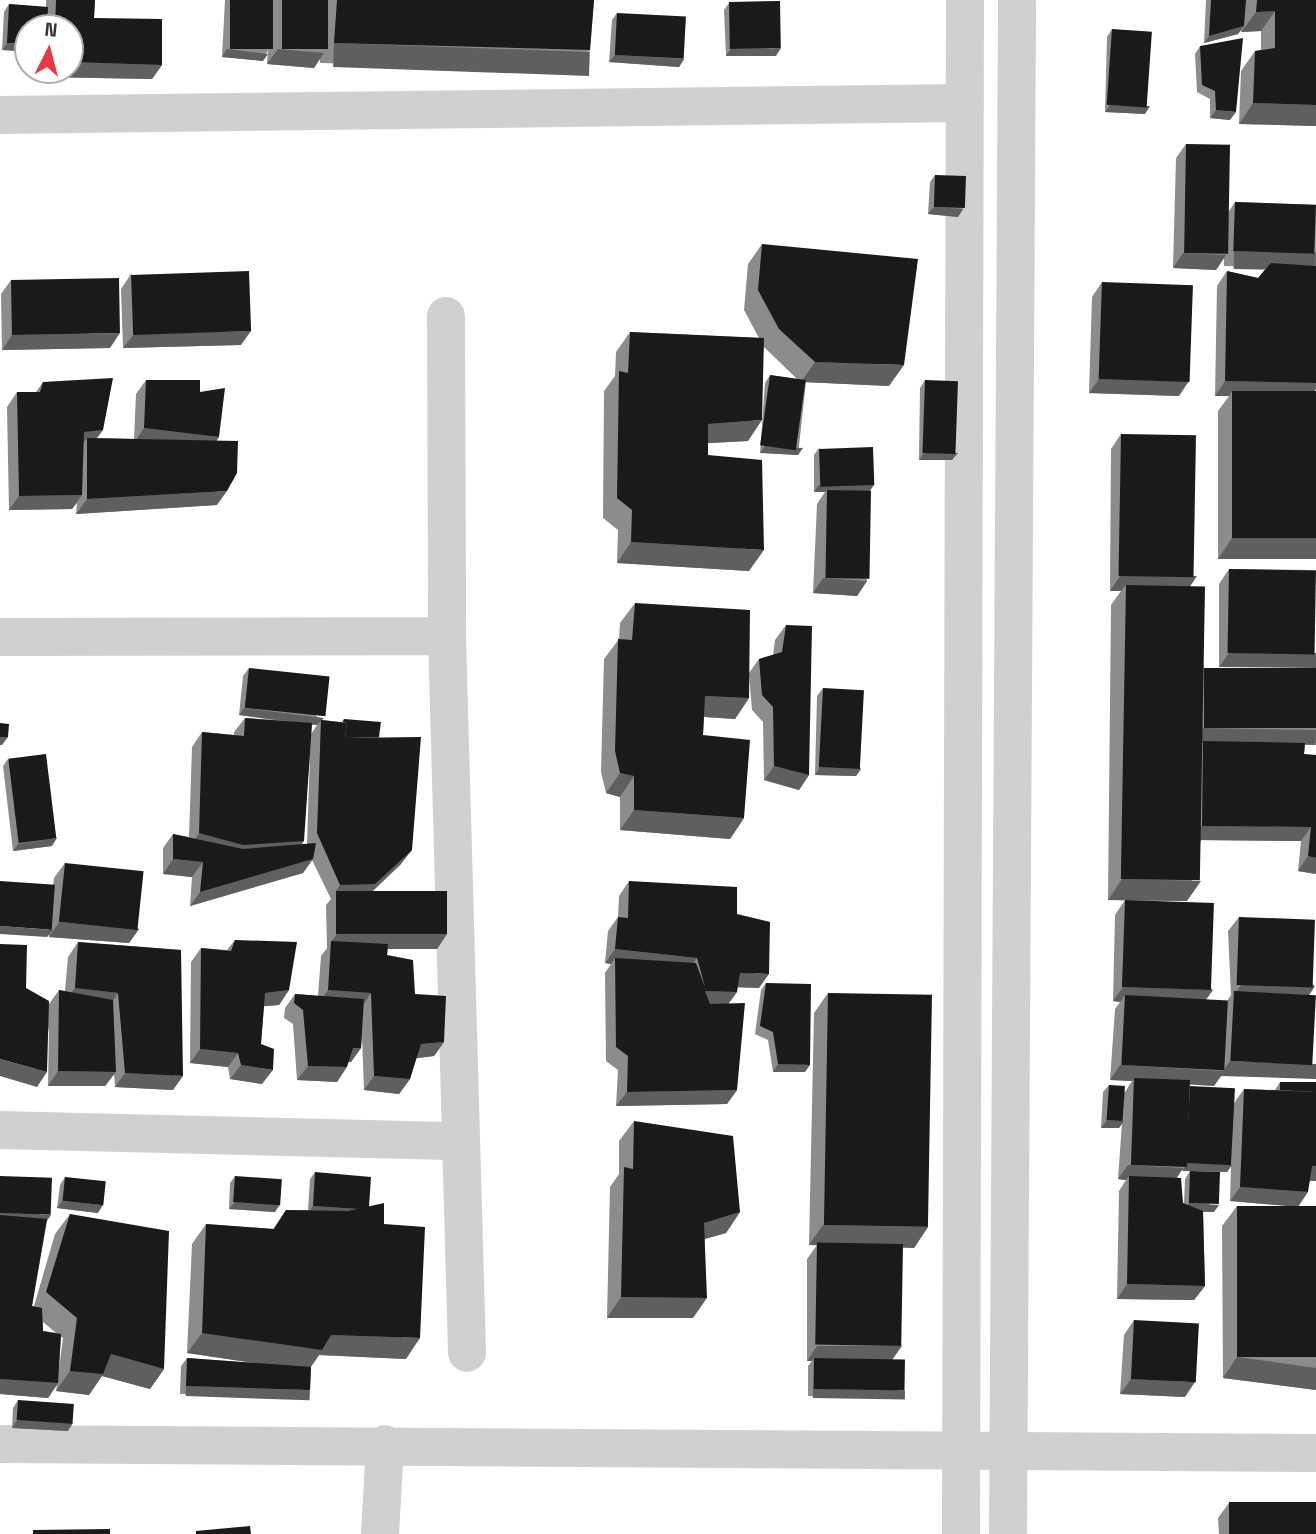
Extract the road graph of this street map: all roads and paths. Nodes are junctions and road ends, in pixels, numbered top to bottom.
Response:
1 (965, 0) edge
2 (1017, 0) edge
3 (965, 103) junction
4 (0, 116) edge
5 (446, 316) dead end
6 (447, 636) junction
7 (0, 637) edge
8 (0, 1129) edge
9 (460, 1140) junction
10 (467, 1353) dead end
11 (0, 1444) edge
12 (385, 1444) junction
13 (963, 1446) junction
14 (1009, 1449) junction
15 (1316, 1453) edge
16 (380, 1534) edge
17 (961, 1534) edge
18 (1008, 1534) edge

1 - 3 street
2 - 14 street
3 - 4 street
3 - 13 street
5 - 6 street
6 - 7 street
6 - 9 street
8 - 9 street
9 - 10 street
11 - 12 street
12 - 13 street
12 - 16 street
13 - 14 street
13 - 17 street
14 - 15 street
14 - 18 street

